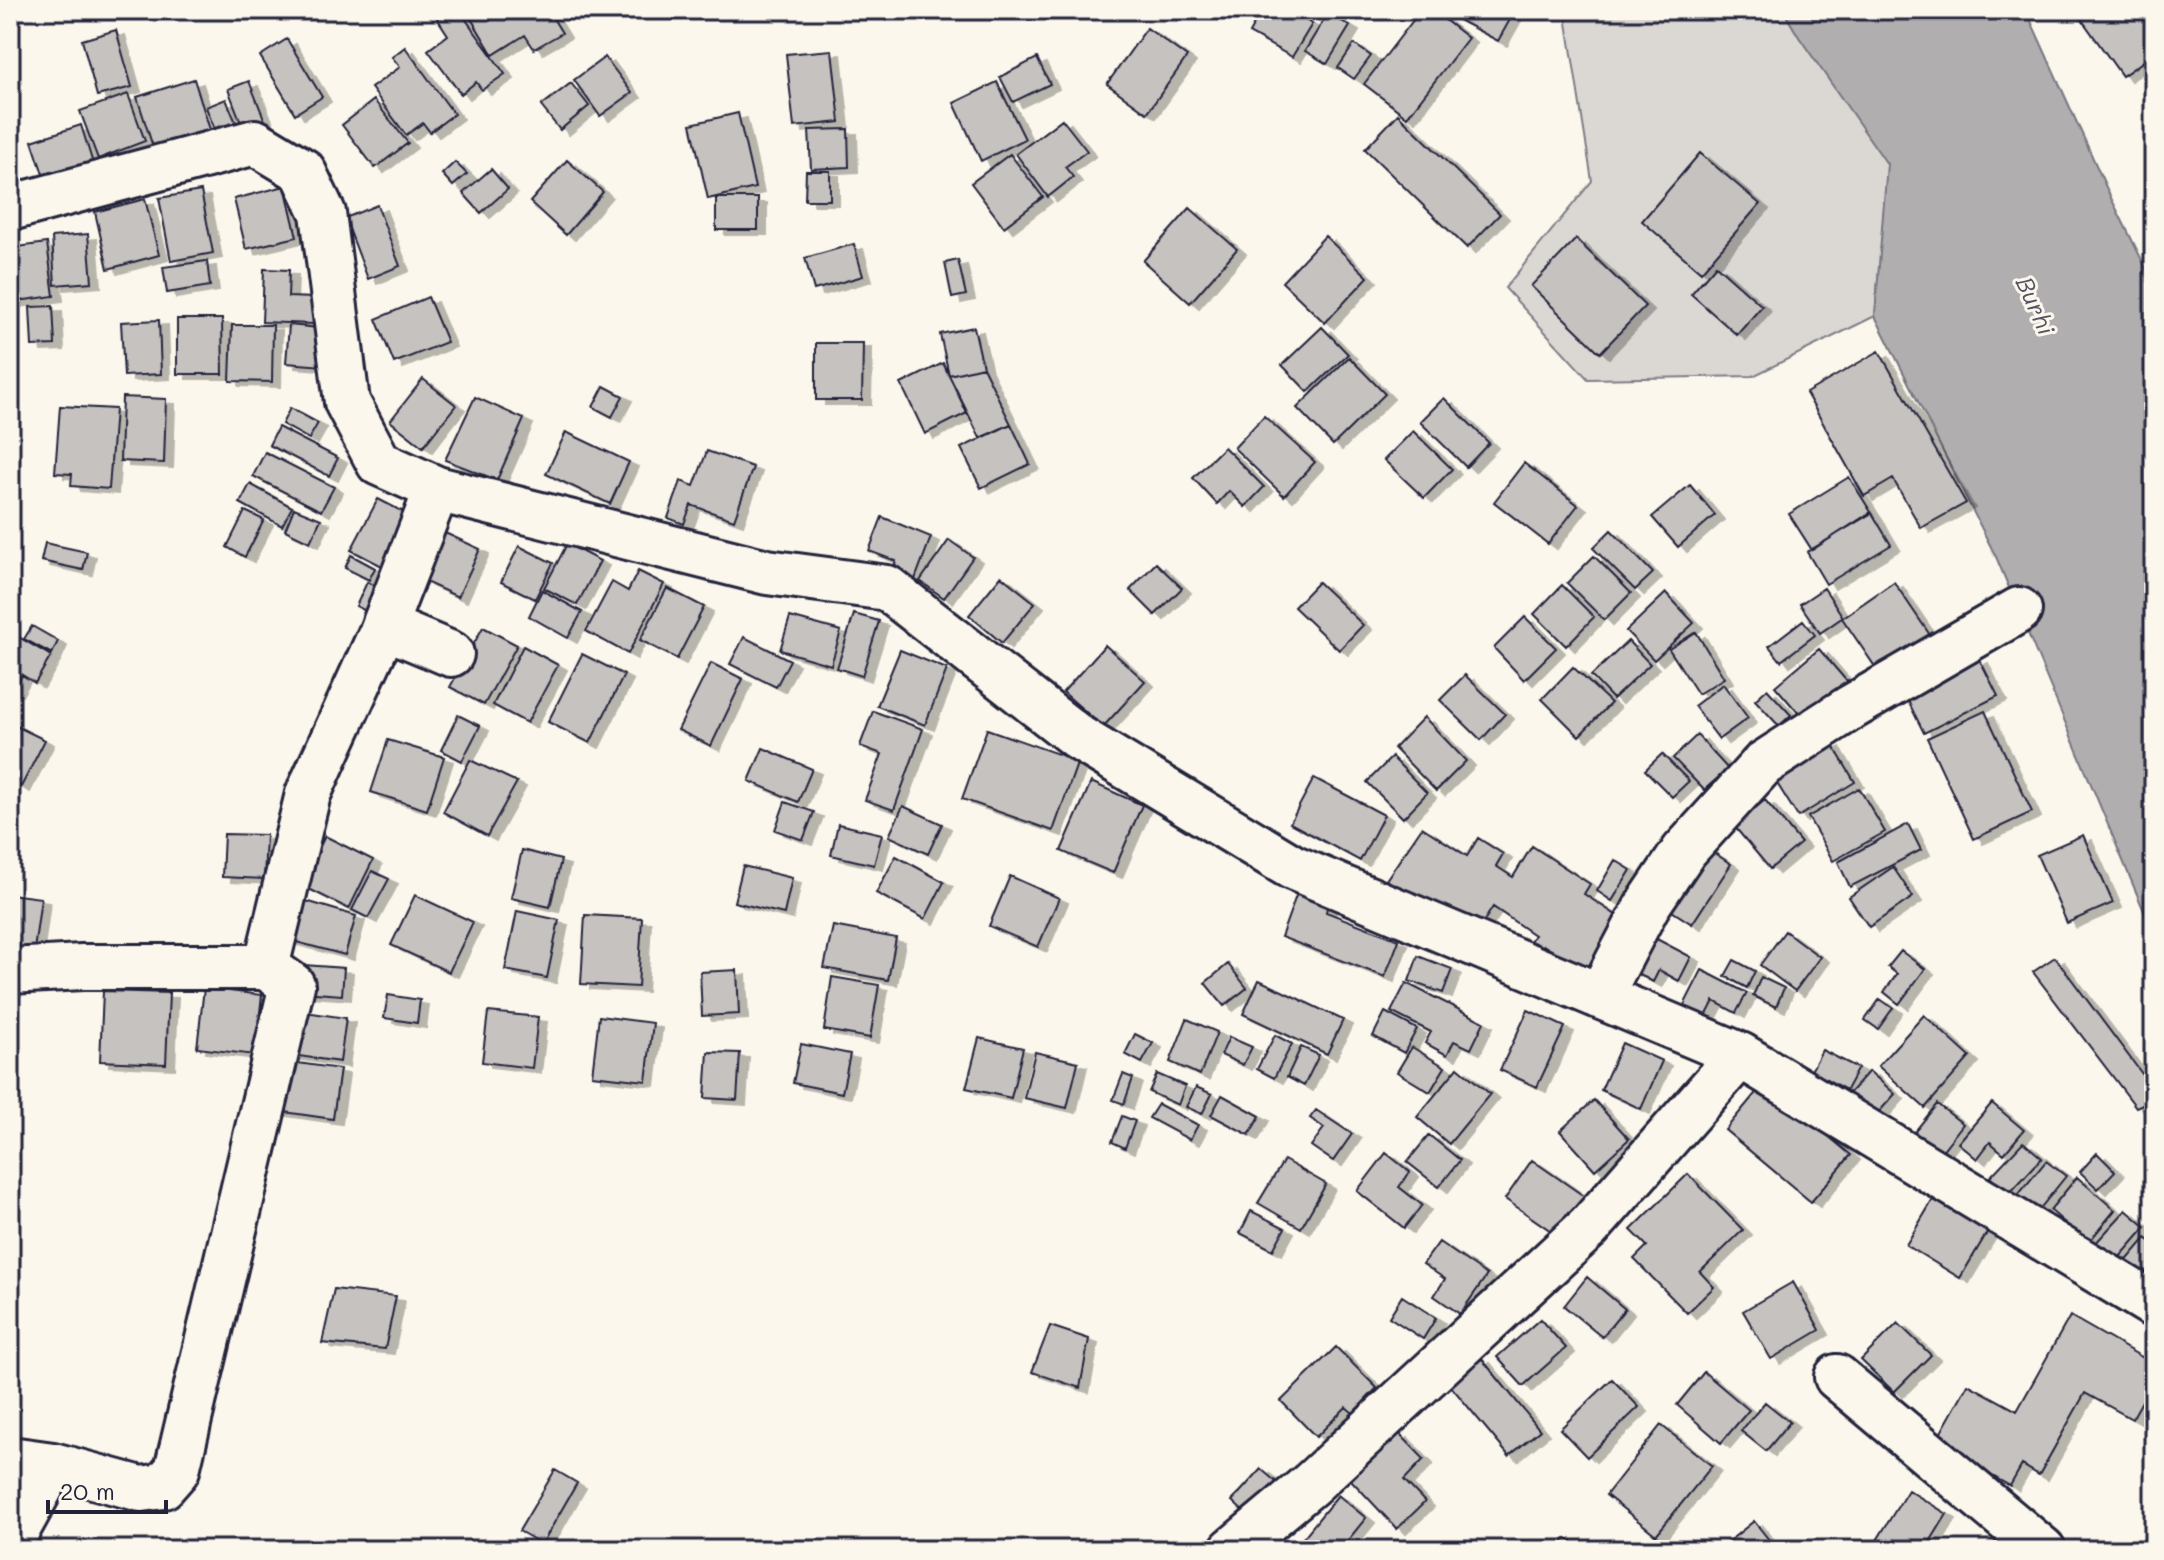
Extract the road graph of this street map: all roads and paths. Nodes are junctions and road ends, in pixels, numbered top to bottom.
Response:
1 (10, 208) edge
2 (437, 489) junction
3 (2019, 610) dead end
4 (384, 626) junction
5 (451, 654) dead end
6 (266, 967) junction
7 (10, 971) edge
8 (1600, 996) junction
9 (1740, 1055) junction
10 (2154, 1305) edge
11 (1837, 1377) dead end
12 (10, 1459) edge
13 (53, 1465) junction
14 (10, 1543) edge
15 (1232, 1550) edge
16 (2043, 1550) edge

1 - 2 street
2 - 4 street
2 - 8 street
3 - 8 street
4 - 5 street
4 - 6 street
6 - 7 street
6 - 13 street
8 - 9 street
9 - 10 street
9 - 15 street
11 - 16 street
12 - 13 street
13 - 14 street

